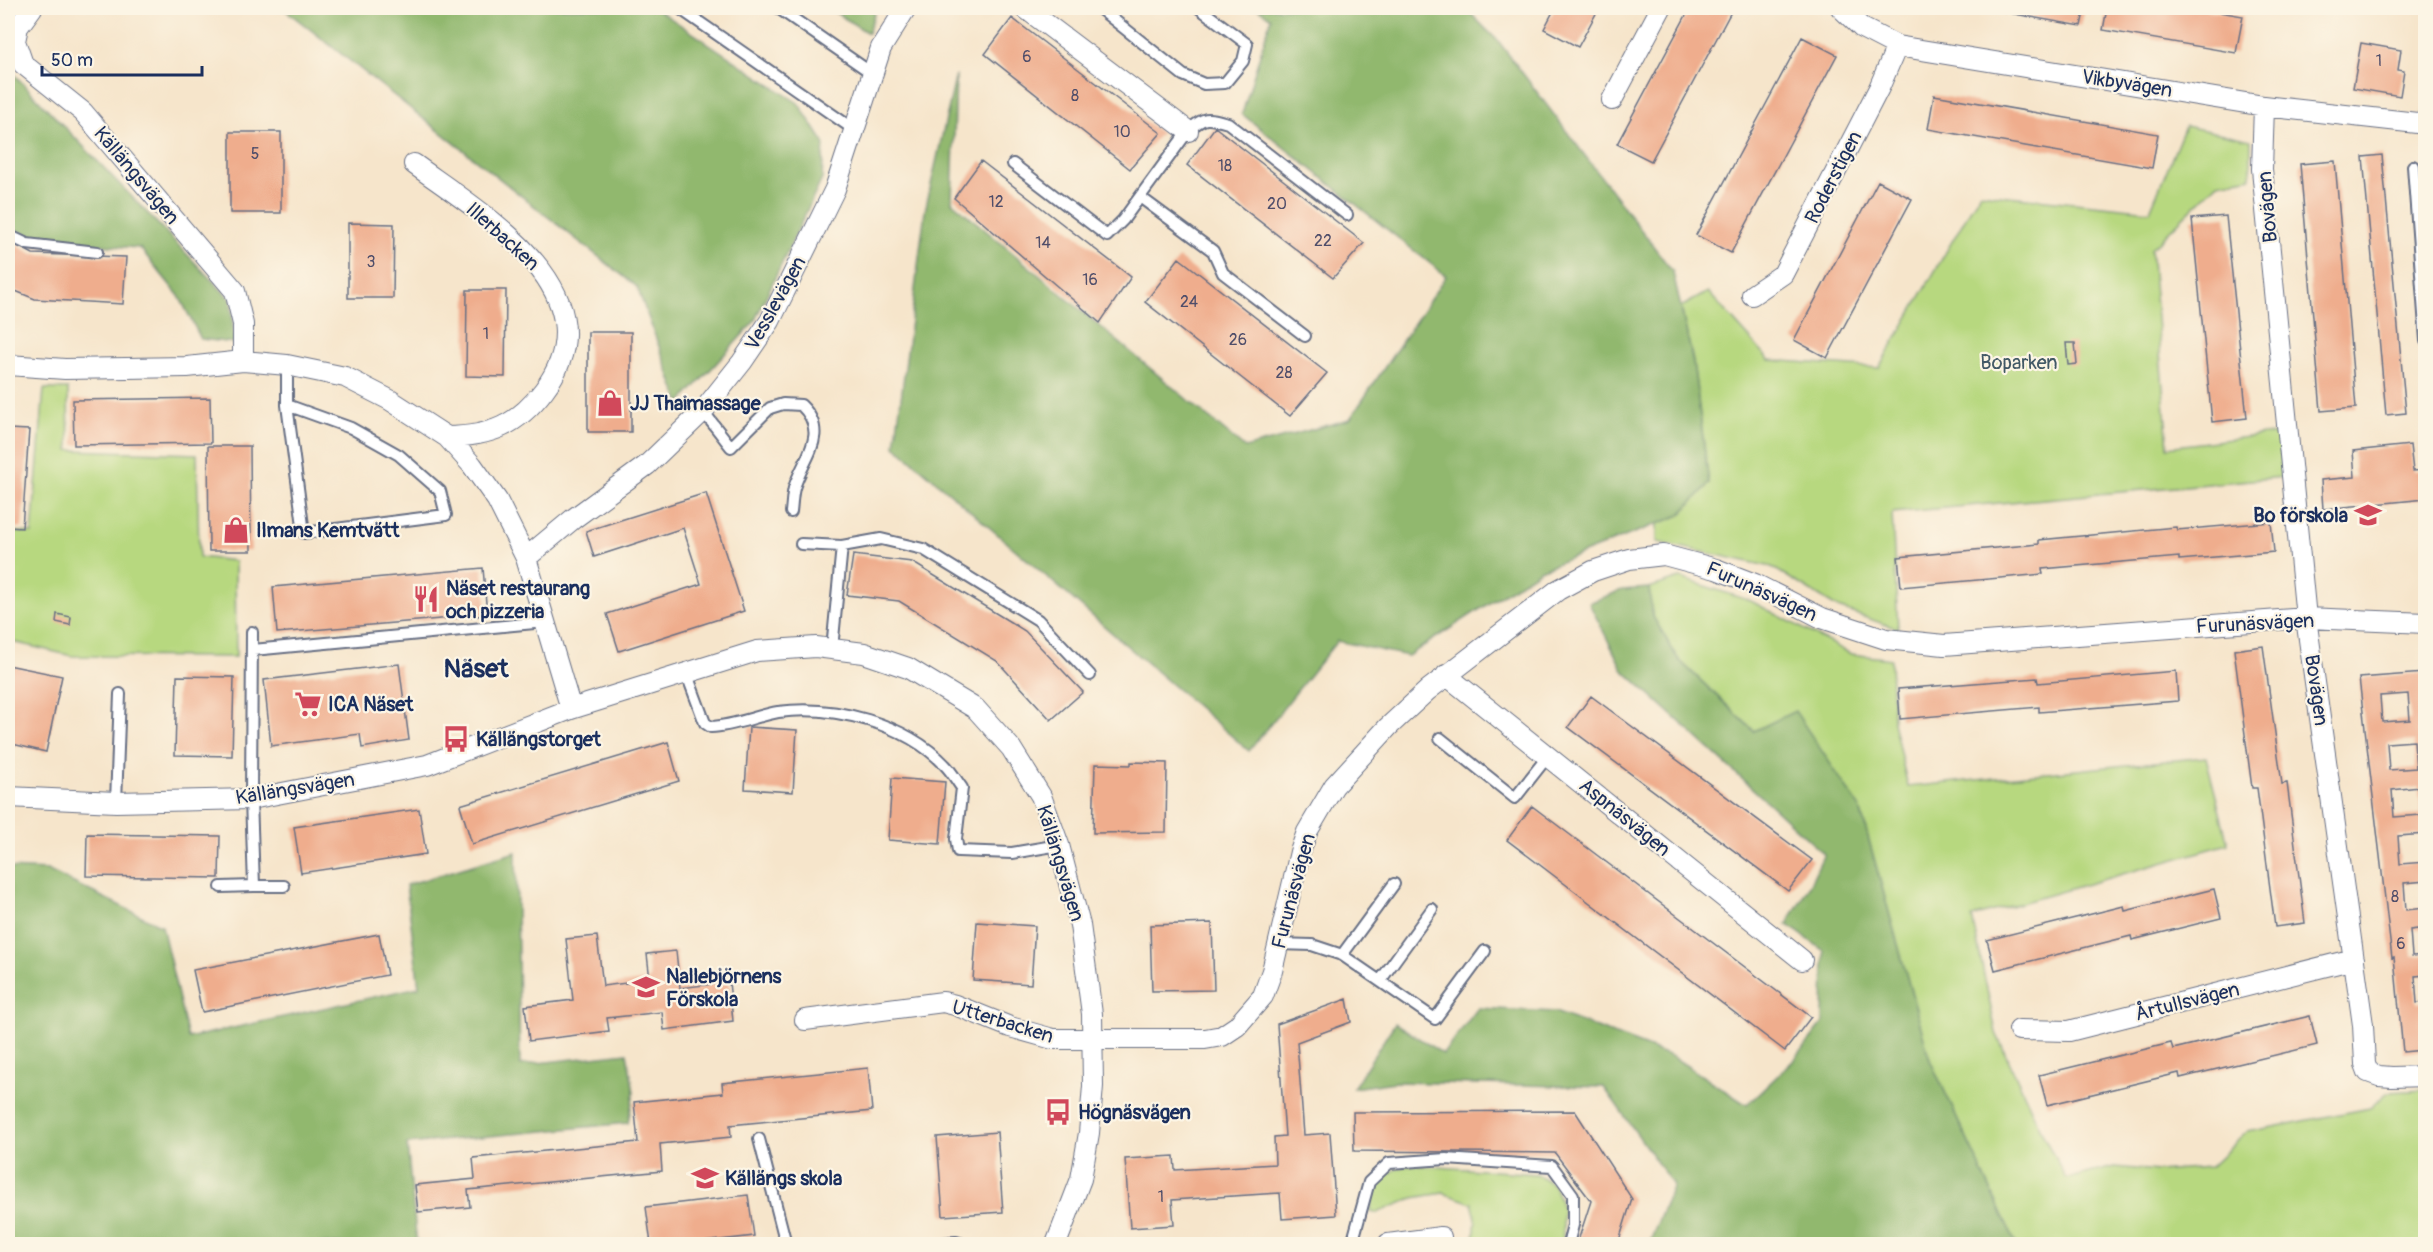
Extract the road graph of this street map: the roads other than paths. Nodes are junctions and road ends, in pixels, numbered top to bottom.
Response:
1 (32, 8) edge
2 (680, 8) edge
3 (778, 8) edge
4 (906, 8) edge
5 (1025, 8) edge
6 (1100, 8) edge
7 (1199, 8) edge
8 (1661, 8) edge
9 (1841, 8) edge
10 (1897, 46) junction
11 (873, 74) junction
12 (1612, 100) dead end
13 (2264, 106) junction
14 (2426, 124) edge
15 (856, 131) junction
16 (1188, 131) junction
17 (414, 164) dead end
18 (1013, 164) dead end
19 (2413, 166) dead end
20 (1140, 197) junction
21 (1347, 214) dead end
22 (8, 235) edge
23 (97, 252) dead end
24 (1752, 294) dead end
25 (1305, 336) dead end
26 (2426, 341) edge
27 (243, 361) junction
28 (8, 365) edge
29 (287, 365) junction
30 (287, 405) junction
31 (702, 411) junction
32 (447, 437) junction
33 (791, 512) dead end
34 (801, 544) dead end
35 (842, 546) junction
36 (526, 558) junction
37 (2306, 618) junction
38 (545, 622) junction
39 (2426, 622) edge
40 (252, 632) dead end
41 (832, 649) junction
42 (253, 650) junction
43 (686, 672) junction
44 (1090, 675) dead end
45 (1446, 675) junction
46 (120, 694) dead end
47 (571, 709) junction
48 (1440, 738) dead end
49 (1548, 756) junction
50 (8, 797) edge
51 (251, 798) junction
52 (116, 802) junction
53 (1059, 845) junction
54 (1394, 884) dead end
55 (254, 886) junction
56 (284, 886) dead end
57 (221, 887) dead end
58 (1432, 909) dead end
59 (1278, 944) junction
60 (1485, 951) dead end
61 (1342, 955) junction
62 (2354, 959) junction
63 (1802, 960) dead end
64 (1380, 981) junction
65 (805, 1020) dead end
66 (2019, 1030) dead end
67 (1094, 1039) junction
68 (2426, 1076) edge
69 (759, 1139) dead end
70 (1441, 1237) dead end
71 (786, 1245) edge
72 (927, 1245) edge
73 (963, 1245) edge
74 (1056, 1245) edge
75 (1352, 1245) edge
76 (1388, 1245) edge
77 (1568, 1245) edge

1 - 27 street, Källängsvägen
2 - 15 lane
3 - 11 lane
4 - 11 street, Vesslevägen
5 - 16 street
6 - 7 lane
8 - 12 street
9 - 10 street, Vikbyvägen
10 - 13 street, Vikbyvägen
10 - 24 street, Roderstigen
11 - 15 street, Vesslevägen
13 - 14 street, Vikbyvägen
13 - 37 street, Bovägen
15 - 31 street, Vesslevägen
16 - 20 lane
16 - 21 lane
17 - 32 street, Illerbacken
18 - 20 lane
19 - 26 lane
20 - 25 lane
22 - 23 lane
27 - 28 street
27 - 29 street
29 - 30 lane
29 - 32 street
30 - 30 lane
31 - 33 lane
31 - 36 street, Vesslevägen
32 - 36 street
34 - 35 lane
35 - 41 lane
35 - 44 lane
36 - 38 street
37 - 39 street, Furunäsvägen
37 - 45 street, Furunäsvägen
37 - 62 street, Bovägen
38 - 42 lane
38 - 47 street
40 - 42 lane
41 - 43 street, Källängsvägen
41 - 53 street, Källängsvägen
42 - 51 lane
43 - 47 street, Källängsvägen
43 - 53 lane
45 - 49 street, Aspnäsvägen
45 - 59 street, Furunäsvägen
46 - 52 lane
47 - 51 street, Källängsvägen
48 - 49 lane
49 - 63 street, Aspnäsvägen
50 - 52 street, Källängsvägen
51 - 52 street, Källängsvägen
51 - 55 lane
53 - 67 street, Källängsvägen
54 - 61 lane
55 - 56 lane
55 - 57 lane
58 - 64 lane
59 - 61 lane
59 - 67 street, Furunäsvägen
60 - 64 lane
61 - 64 lane
62 - 66 street, Årtullsvägen
62 - 68 street, Bovägen
65 - 67 street, Utterbacken
67 - 74 street, Källängsvägen
69 - 71 lane
70 - 76 street
72 - 73 lane
75 - 77 lane

